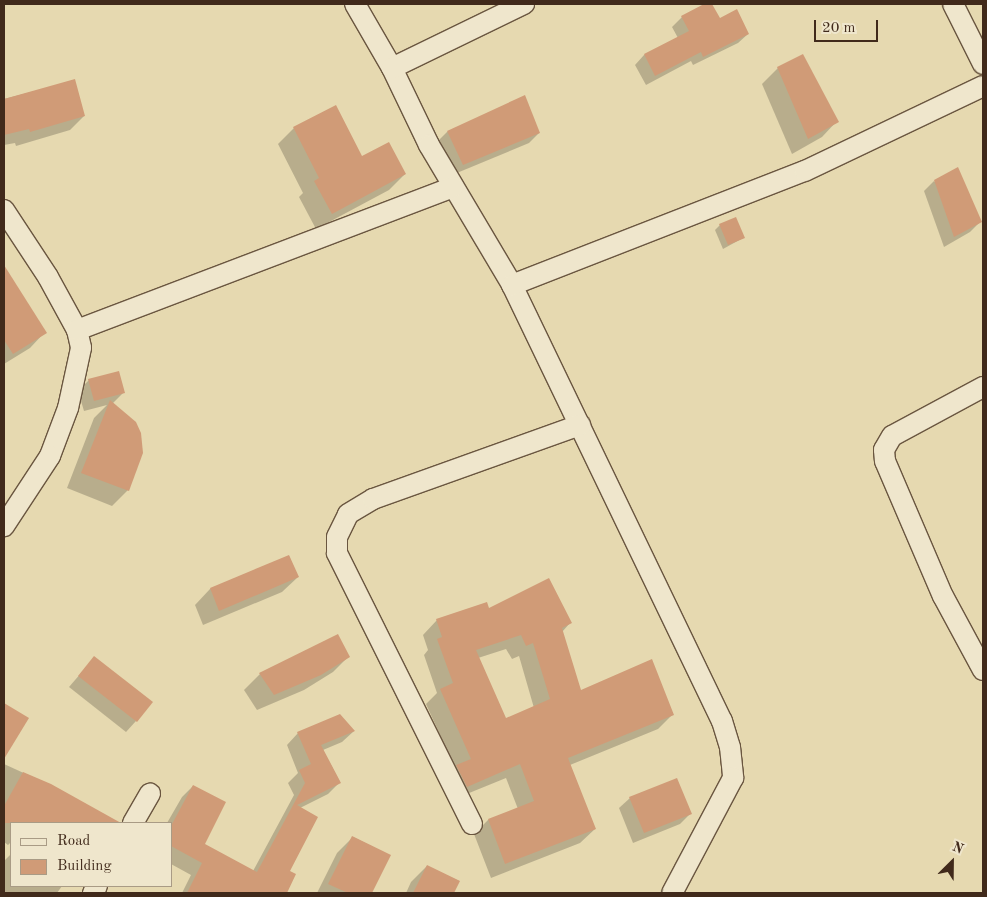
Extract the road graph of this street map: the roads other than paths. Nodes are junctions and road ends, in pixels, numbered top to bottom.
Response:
1 (355, 4) edge
2 (524, 4) edge
3 (953, 4) edge
4 (983, 64) edge
5 (392, 68) junction
6 (983, 86) edge
7 (453, 187) junction
8 (4, 210) edge
9 (512, 285) junction
10 (77, 330) junction
11 (983, 387) edge
12 (580, 425) junction
13 (4, 526) edge
14 (983, 670) edge
15 (150, 794) dead end
16 (134, 822) edge
17 (472, 824) dead end
18 (672, 893) edge

1 - 5 street
2 - 5 street
3 - 4 street
5 - 7 street
6 - 9 street
7 - 9 street
7 - 10 street
8 - 10 street
9 - 12 street
10 - 13 street
11 - 14 street
12 - 17 street
12 - 18 street
15 - 16 street

